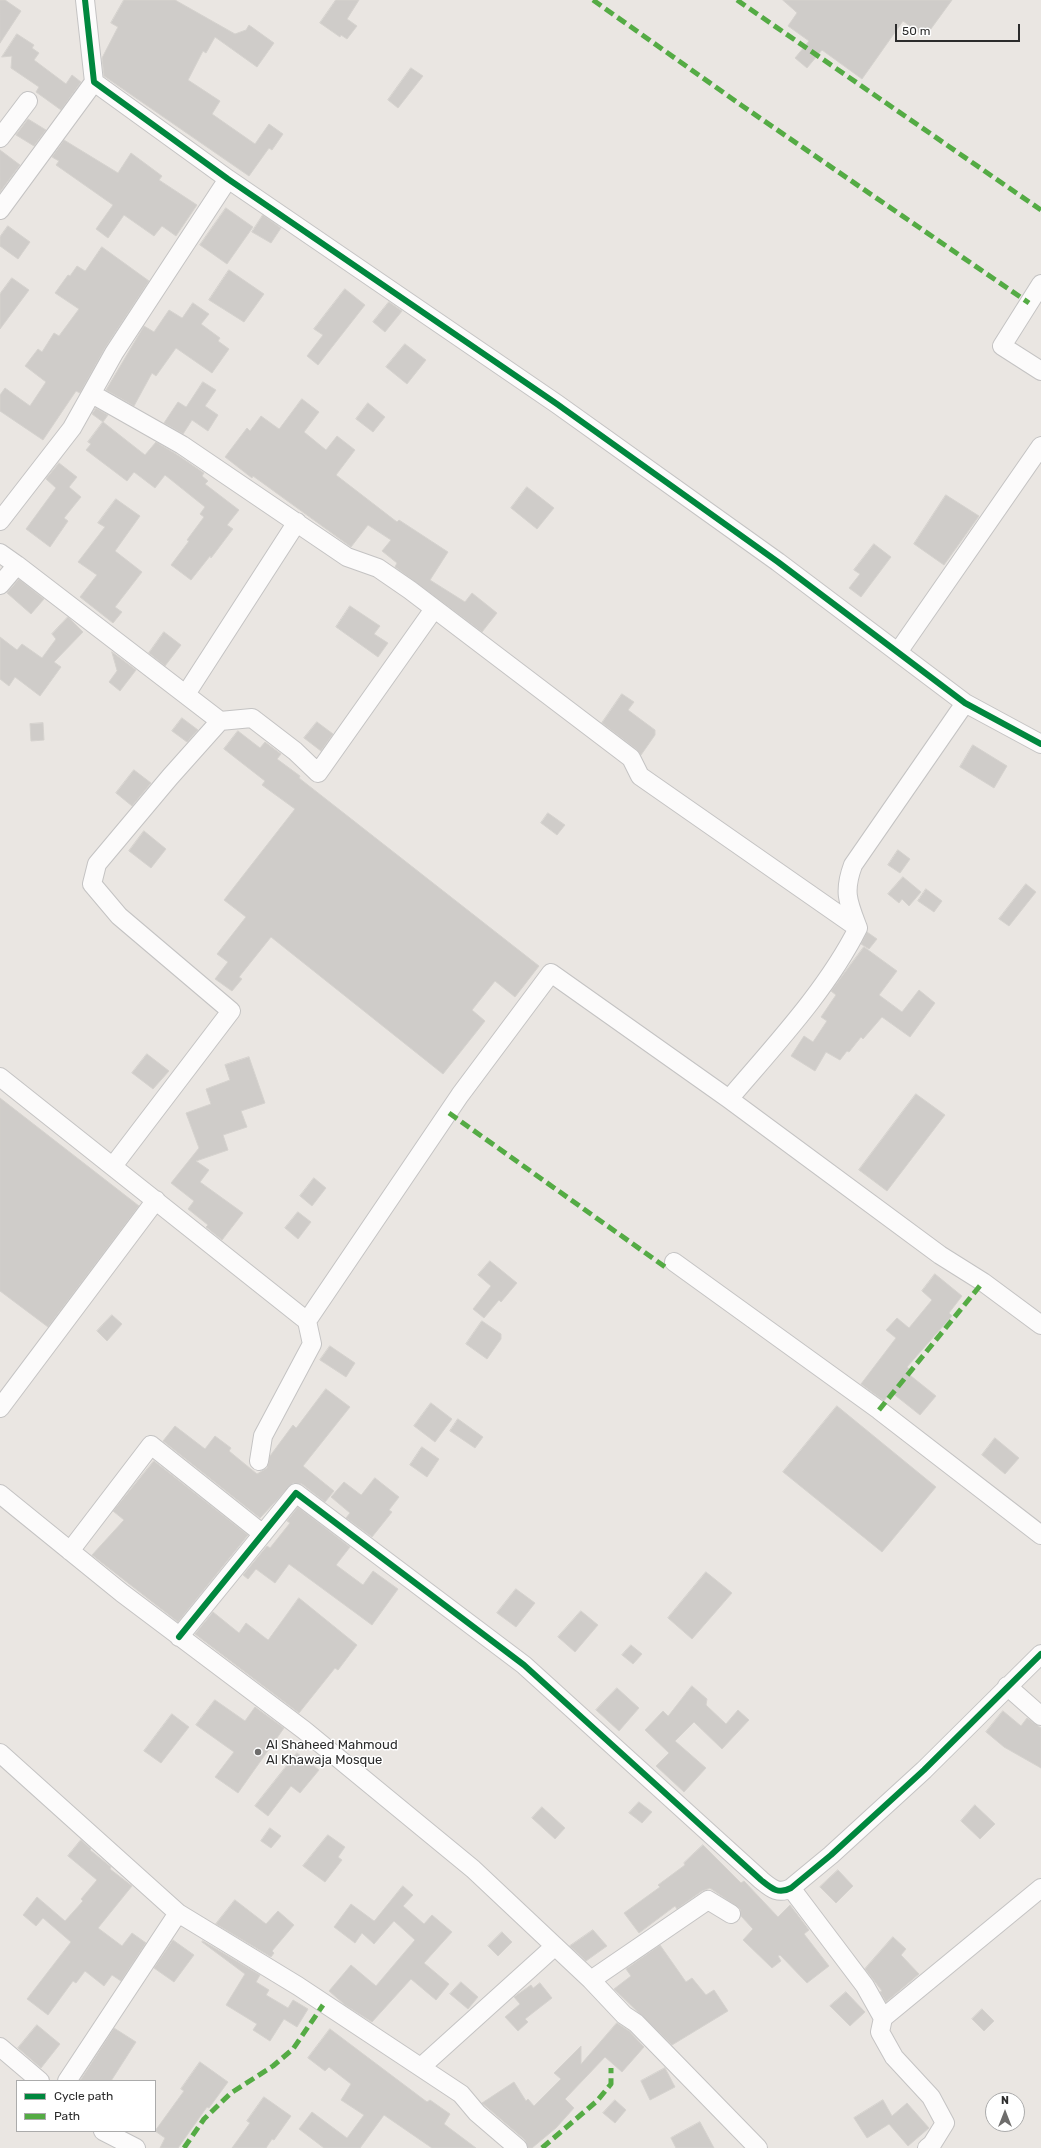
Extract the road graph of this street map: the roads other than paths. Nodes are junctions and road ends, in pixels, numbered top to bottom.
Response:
1 (85, 0) edge
2 (94, 82) junction
3 (28, 101) dead end
4 (0, 138) edge
5 (228, 179) junction
6 (0, 210) edge
7 (1041, 284) edge
8 (1041, 371) edge
9 (92, 394) junction
10 (1041, 446) edge
11 (0, 521) edge
12 (297, 522) junction
13 (0, 553) edge
14 (17, 565) junction
15 (0, 585) edge
16 (434, 609) junction
17 (898, 652) junction
18 (186, 694) junction
19 (965, 703) junction
20 (220, 721) junction
21 (1041, 744) edge
22 (858, 928) junction
23 (0, 1076) edge
24 (729, 1099) junction
25 (113, 1166) junction
26 (156, 1200) junction
27 (674, 1262) dead end
28 (308, 1321) junction
29 (1041, 1325) edge
30 (0, 1408) edge
31 (259, 1461) dead end
32 (0, 1494) edge
33 (264, 1534) junction
34 (1041, 1535) edge
35 (70, 1551) junction
36 (179, 1637) junction
37 (1041, 1654) edge
38 (1007, 1686) junction
39 (1041, 1716) edge
40 (0, 1753) edge
41 (791, 1888) junction
42 (1041, 1888) edge
43 (178, 1913) junction
44 (731, 1914) dead end
45 (555, 1946) junction
46 (591, 1980) junction
47 (884, 2018) junction
48 (0, 2047) edge
49 (421, 2067) junction
50 (39, 2080) edge
51 (68, 2080) edge
52 (105, 2132) edge
53 (136, 2148) edge
54 (518, 2148) edge
55 (758, 2148) edge
56 (927, 2148) edge

1 - 2 street
2 - 5 street
2 - 6 street
3 - 4 street
5 - 9 street
5 - 17 street
7 - 8 street
9 - 11 street
9 - 12 street
10 - 17 street
12 - 16 street
12 - 18 street
13 - 14 street
14 - 15 street
14 - 18 street
16 - 20 street
16 - 22 street
17 - 19 street
18 - 20 street
19 - 21 street
19 - 22 street
20 - 25 street
22 - 24 street
23 - 25 street
24 - 28 street
24 - 29 street
25 - 26 street
26 - 28 street
26 - 30 street
27 - 34 street
28 - 31 street
32 - 35 street
33 - 35 street
33 - 36 street
33 - 41 street
35 - 36 street
36 - 45 street
37 - 38 street
38 - 39 street
38 - 41 street
40 - 43 street
41 - 47 street
42 - 47 street
43 - 49 street
43 - 51 street
44 - 46 street
45 - 46 street
45 - 49 street
46 - 55 street
47 - 56 street
48 - 50 street
49 - 54 street
52 - 53 street

